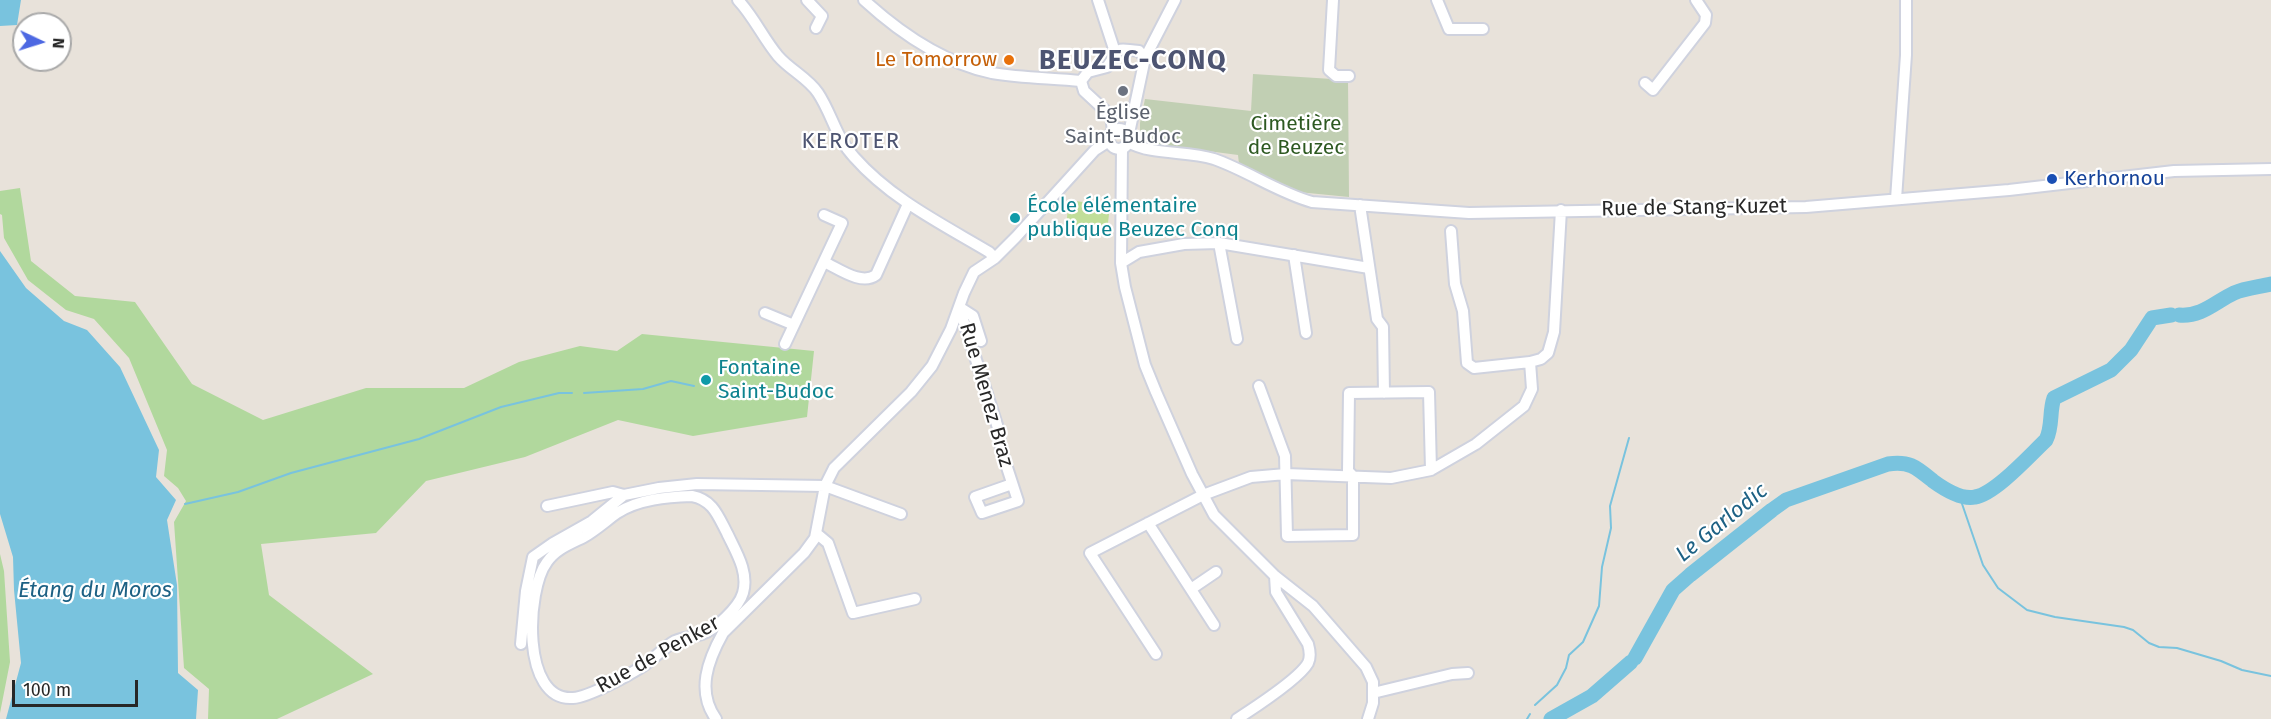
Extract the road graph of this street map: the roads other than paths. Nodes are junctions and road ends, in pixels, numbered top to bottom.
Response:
1 (738, 0) edge
2 (807, 0) edge
3 (864, 0) edge
4 (1098, 0) edge
5 (1175, 0) edge
6 (1333, 0) edge
7 (1437, 0) edge
8 (1696, 0) edge
9 (1906, 0) edge
10 (816, 28) dead end
11 (1483, 29) dead end
12 (1115, 52) junction
13 (1145, 58) junction
14 (1349, 76) dead end
15 (1081, 81) junction
16 (1645, 83) dead end
17 (1111, 136) junction
18 (1126, 143) junction
19 (2271, 169) edge
20 (1896, 199) junction
21 (908, 204) junction
22 (1360, 205) junction
23 (1561, 210) junction
24 (824, 215) dead end
25 (1451, 231) dead end
26 (1219, 243) junction
27 (1120, 244) junction
28 (1139, 252) junction
29 (1294, 255) junction
30 (995, 258) junction
31 (824, 262) junction
32 (1121, 263) junction
33 (1369, 268) junction
34 (959, 307) junction
35 (765, 313) dead end
36 (794, 325) junction
37 (1306, 333) dead end
38 (1237, 339) dead end
39 (981, 341) dead end
40 (785, 344) dead end
41 (1530, 362) junction
42 (1258, 386) dead end
43 (1384, 393) junction
44 (1431, 470) junction
45 (1286, 474) junction
46 (1353, 476) junction
47 (1012, 484) dead end
48 (825, 486) junction
49 (624, 495) junction
50 (1203, 495) junction
51 (547, 506) dead end
52 (901, 514) dead end
53 (1148, 523) junction
54 (816, 533) junction
55 (1216, 573) dead end
56 (1275, 576) junction
57 (1191, 589) junction
58 (743, 594) junction
59 (757, 599) junction
60 (915, 599) dead end
61 (1214, 625) dead end
62 (521, 644) dead end
63 (1156, 654) dead end
64 (1468, 673) dead end
65 (1373, 693) junction
66 (716, 719) edge
67 (1237, 719) edge
68 (1368, 719) edge

1 - 21 street
2 - 10 street
3 - 15 street
4 - 12 street
5 - 13 street
6 - 14 street
7 - 11 street
8 - 16 street
9 - 20 street
12 - 13 street
12 - 15 street
13 - 18 street
15 - 17 street
17 - 18 street
17 - 18 street
17 - 30 street
18 - 22 street, Rue de Stang-Kuzet
18 - 27 street
19 - 20 street, Rue de Stang-Kuzet
20 - 23 street, Rue de Stang-Kuzet
21 - 30 street
21 - 31 street
22 - 23 street, Rue de Stang-Kuzet
22 - 33 street
23 - 41 street
24 - 31 street
25 - 41 street
26 - 28 street
26 - 29 street
26 - 38 street
27 - 28 street
27 - 32 street
28 - 32 street
29 - 33 street
29 - 37 street
30 - 34 street
31 - 36 street
32 - 50 street
33 - 43 street
34 - 39 street
34 - 47 street, Rue Menez Braz
34 - 48 street
35 - 36 street
36 - 40 street
41 - 44 street
42 - 45 street
43 - 44 street
43 - 46 street
44 - 46 street
45 - 46 street
45 - 46 street
45 - 50 street
48 - 49 street
48 - 52 street
48 - 54 street
49 - 51 street
49 - 62 street
50 - 53 street
50 - 56 street
53 - 57 street
53 - 63 street
54 - 59 street
54 - 60 street
55 - 57 street
56 - 65 street
56 - 67 street
57 - 61 street
58 - 58 street, Rue de Penker
58 - 59 street
59 - 66 street
64 - 65 street
65 - 68 street

